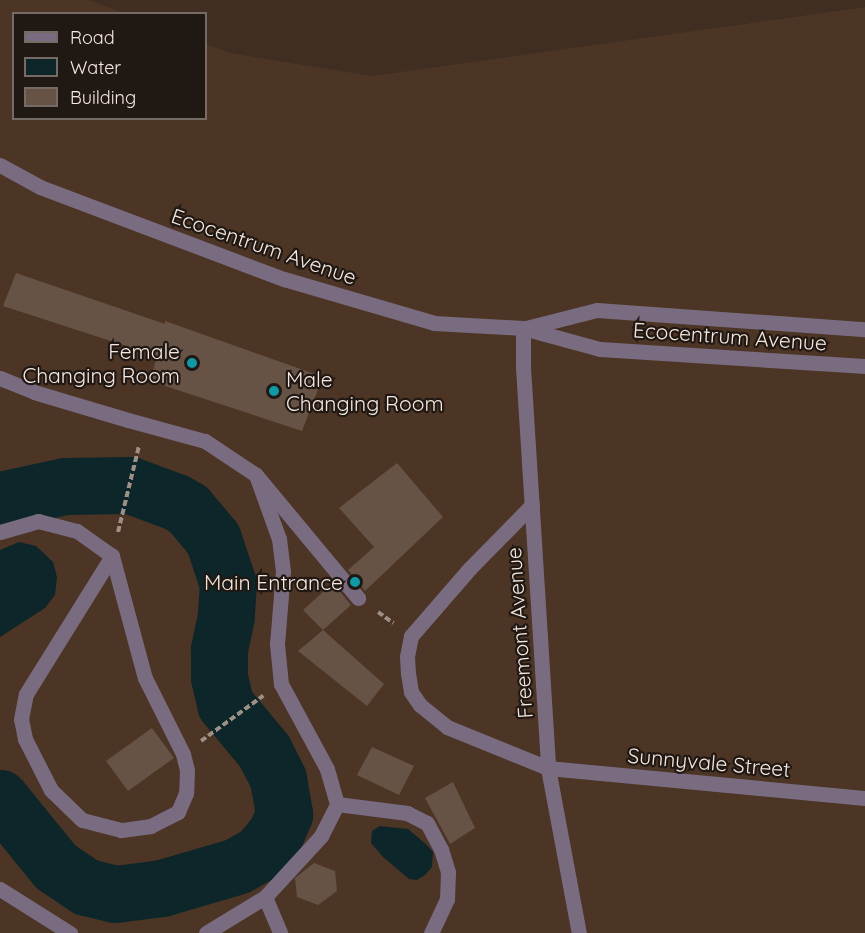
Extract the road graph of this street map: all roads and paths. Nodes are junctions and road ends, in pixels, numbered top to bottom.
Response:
1 (0, 165) edge
2 (524, 328) junction
3 (865, 329) edge
4 (865, 366) edge
5 (0, 378) edge
6 (143, 425) junction
7 (256, 475) junction
8 (532, 506) junction
9 (0, 532) edge
10 (112, 556) junction
11 (358, 598) joint
12 (411, 636) junction
13 (280, 684) junction
14 (183, 754) junction
15 (548, 768) junction
16 (865, 798) edge
17 (336, 804) junction
18 (0, 889) edge
19 (265, 897) junction
20 (70, 933) edge
21 (206, 933) edge
22 (280, 933) edge
23 (431, 933) edge
24 (579, 933) edge

1 - 2 street, Ecocentrum Avenue
2 - 3 street, Ecocentrum Avenue
2 - 4 street, Ecocentrum Avenue
2 - 8 street, Freemont Avenue
5 - 6 street
6 - 7 street
6 - 10 path
7 - 11 street
7 - 13 street
8 - 12 street
8 - 15 street, Freemont Avenue
9 - 10 street
10 - 14 street
10 - 14 street
11 - 12 path
12 - 15 street, Sunnyvale Street
13 - 14 path
13 - 17 street
15 - 16 street, Sunnyvale Street
15 - 24 street, Freemont Avenue
17 - 19 street
17 - 23 street
18 - 20 street
19 - 21 street
19 - 22 street

